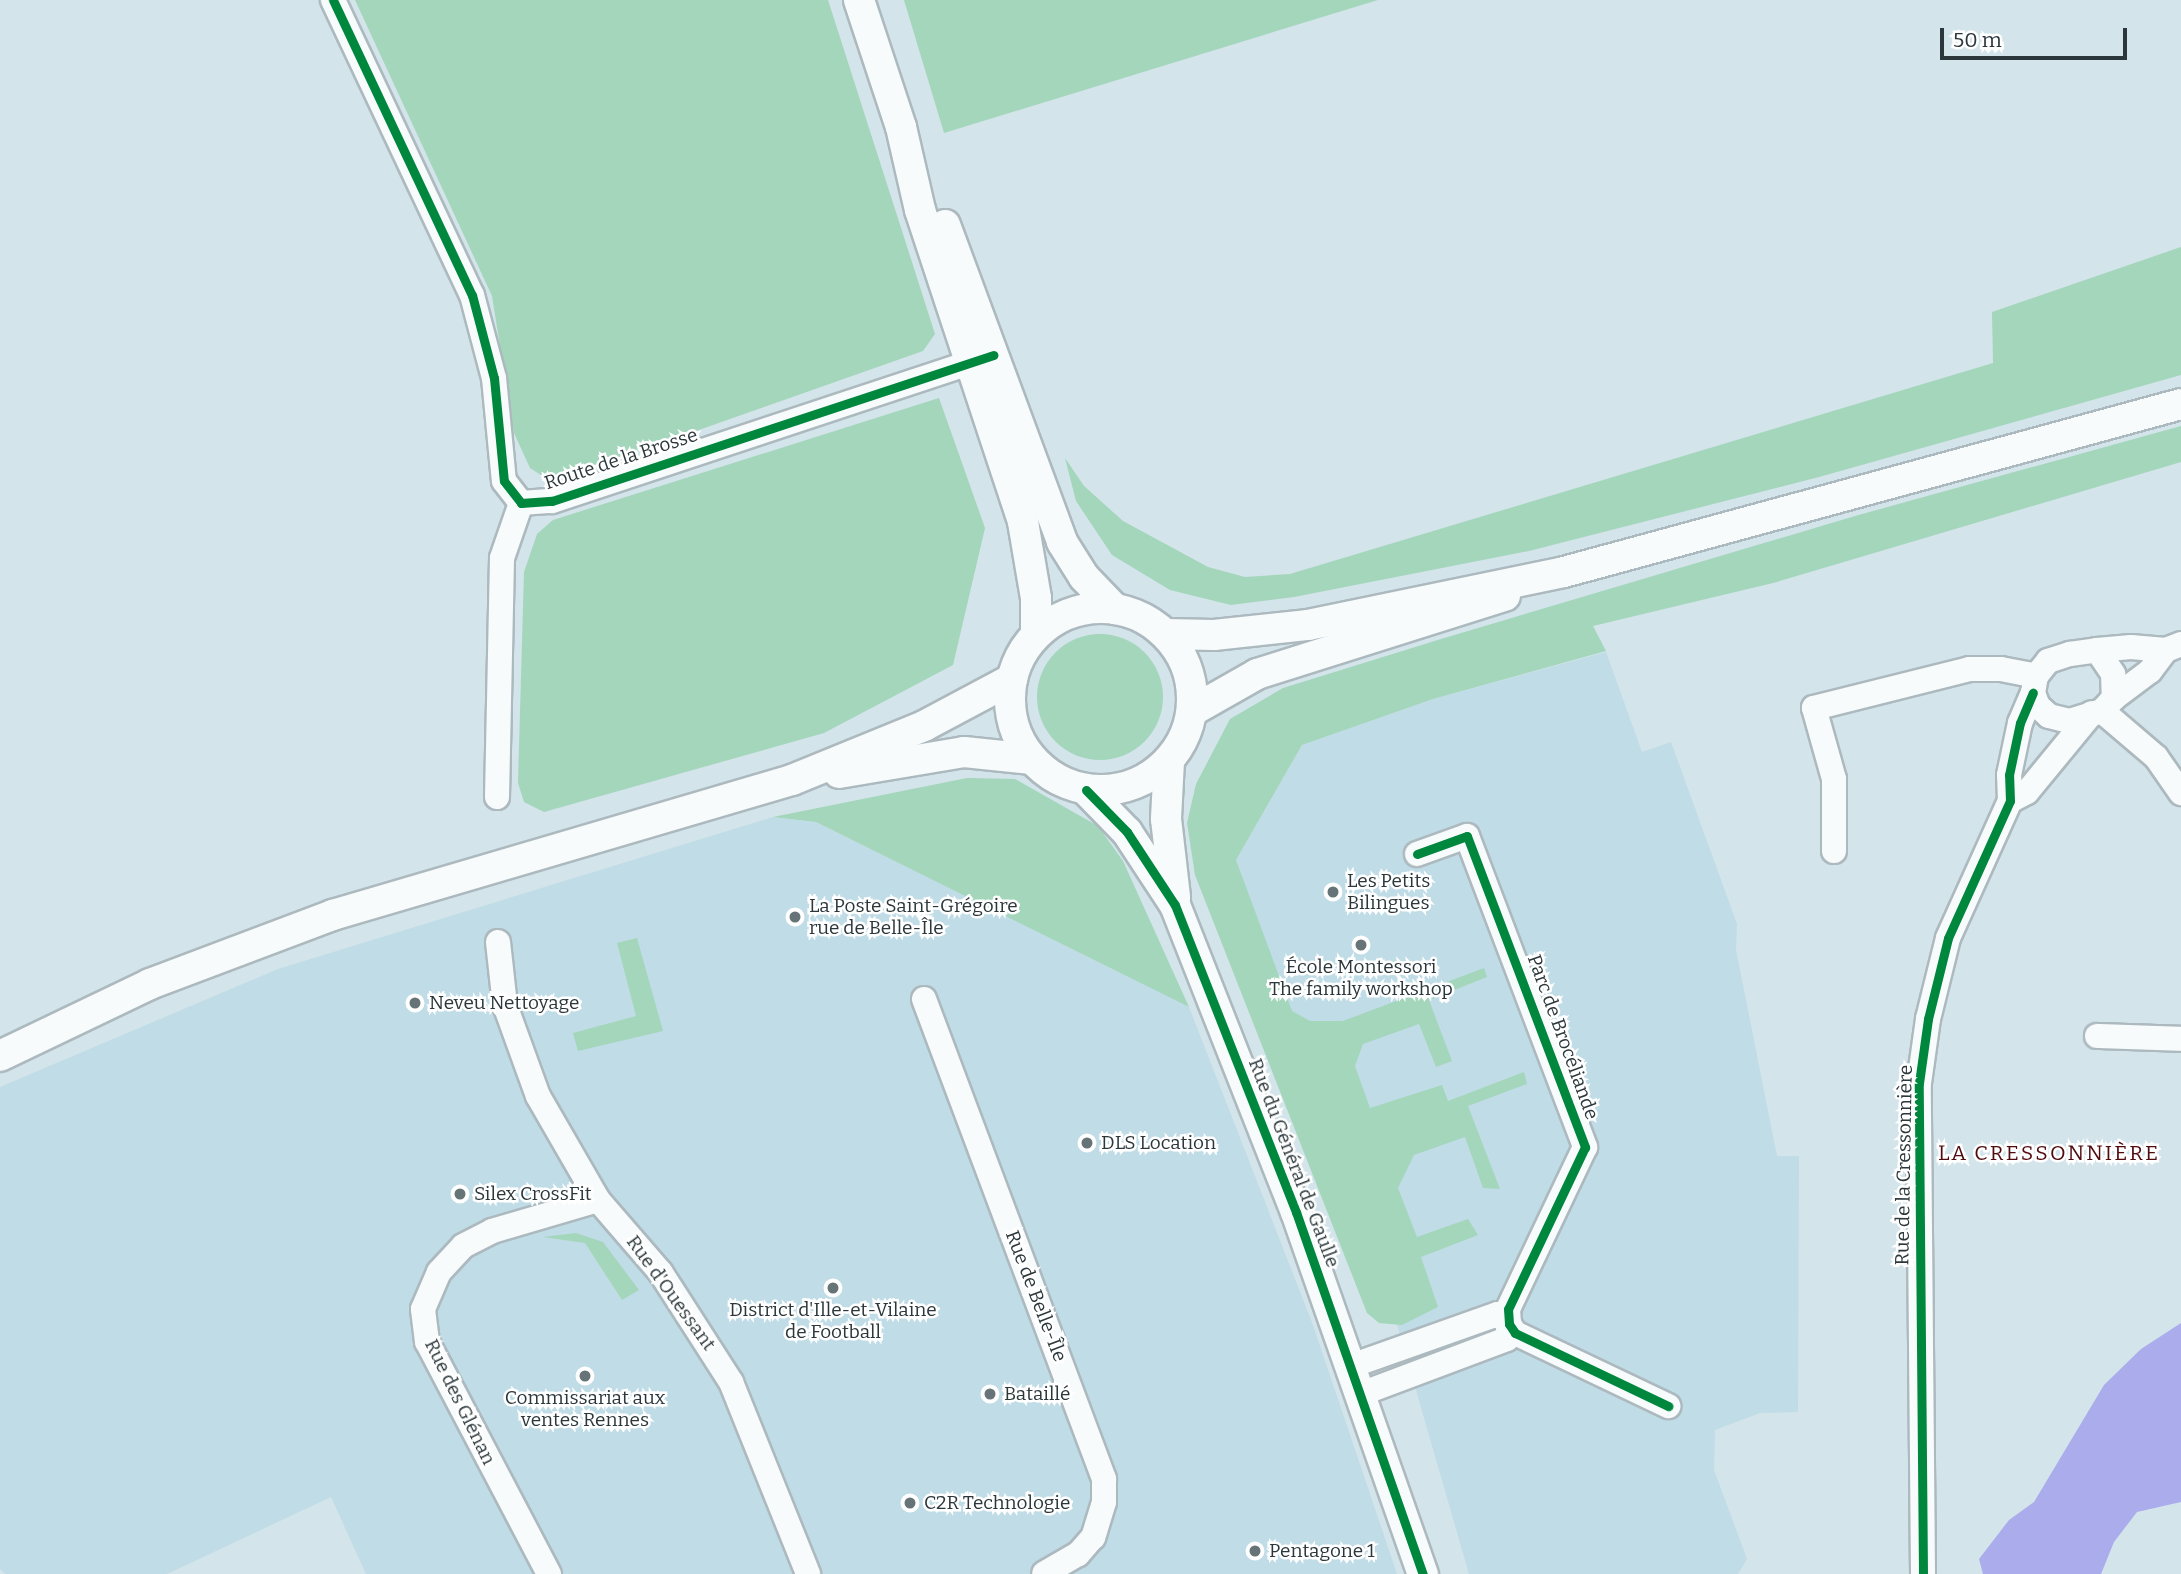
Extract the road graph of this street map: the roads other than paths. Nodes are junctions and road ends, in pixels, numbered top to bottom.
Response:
1 (333, 0) edge
2 (859, 0) edge
3 (981, 359) junction
4 (2181, 404) edge
5 (520, 503) junction
6 (1564, 572) junction
7 (1115, 609) junction
8 (1036, 634) junction
9 (1166, 634) junction
10 (2173, 647) edge
11 (2097, 650) junction
12 (1012, 678) junction
13 (2034, 685) junction
14 (2102, 707) junction
15 (1192, 711) junction
16 (1032, 759) junction
17 (1169, 761) junction
18 (792, 779) junction
19 (1086, 790) junction
20 (2181, 793) edge
21 (497, 797) dead end
22 (2010, 801) junction
23 (1834, 851) dead end
24 (1417, 854) dead end
25 (1175, 905) junction
26 (498, 942) dead end
27 (924, 999) dead end
28 (2097, 1036) dead end
29 (2181, 1039) edge
30 (0, 1056) edge
31 (598, 1200) junction
32 (1509, 1324) junction
33 (1351, 1366) junction
34 (1361, 1394) junction
35 (1668, 1406) dead end
36 (549, 1574) edge
37 (808, 1574) edge
38 (1044, 1574) edge
39 (1423, 1574) edge
40 (1923, 1574) edge

1 - 5 street
2 - 3 main road
3 - 5 street, Route de la Brosse
3 - 7 main road
3 - 8 main road
4 - 6 main road
5 - 21 street
6 - 9 main road
6 - 15 main road
7 - 8 main road
7 - 9 main road
8 - 12 main road
9 - 15 main road
10 - 11 street, Rue de la Cressonnière
10 - 14 street, Rue de la Cressonnière
11 - 13 street, Rue de la Cressonnière
11 - 14 street
12 - 16 main road
12 - 18 main road
13 - 14 street, Rue de la Cressonnière
13 - 22 street, Rue de la Cressonnière
13 - 23 street
14 - 20 street
14 - 22 street, Rue de la Cressonnière
15 - 17 main road
16 - 18 main road
16 - 19 main road
17 - 19 main road
17 - 25 main road, Rue du Général de Gaulle
18 - 30 main road
19 - 25 main road, Rue du Général de Gaulle
22 - 40 street, Rue de la Cressonnière
24 - 32 street, Parc de Brocéliande
25 - 33 main road, Rue du Général de Gaulle
26 - 31 street, Rue d'Ouessant
27 - 38 street, Rue de Belle-Île
28 - 29 street
31 - 36 street, Rue des Glénan
31 - 37 street, Rue d'Ouessant
32 - 33 street
32 - 34 street
32 - 35 street
33 - 34 main road, Rue du Général de Gaulle
34 - 39 main road, Rue du Général de Gaulle

